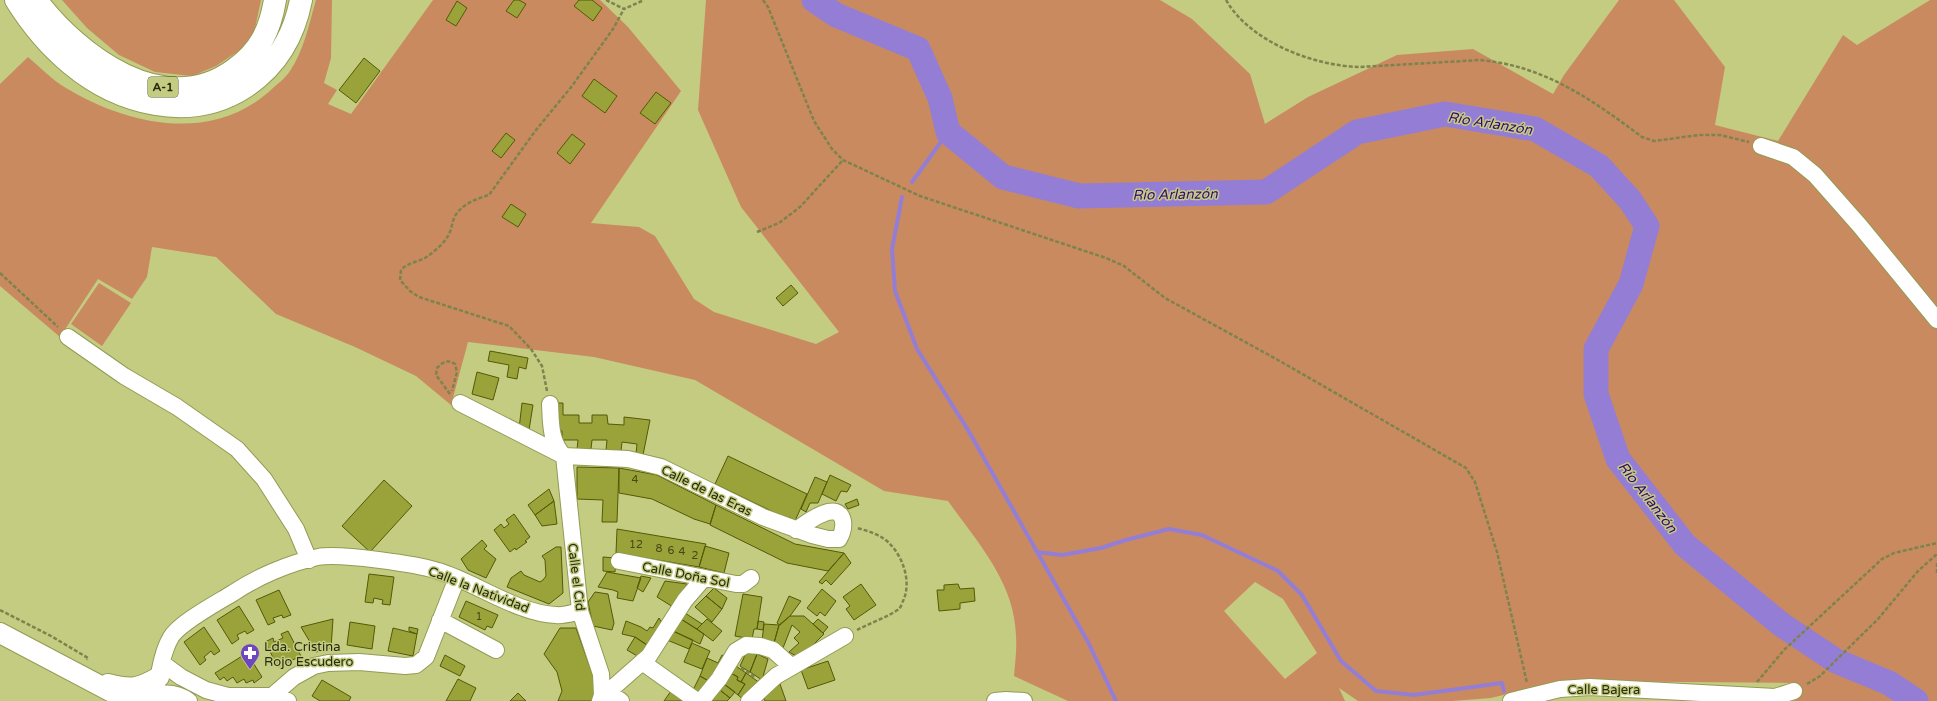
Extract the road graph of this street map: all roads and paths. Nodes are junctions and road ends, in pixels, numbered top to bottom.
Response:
1 (16, 0) edge
2 (36, 0) edge
3 (274, 0) edge
4 (301, 0) edge
5 (606, 0) edge
6 (644, 0) edge
7 (763, 0) edge
8 (1226, 0) edge
9 (624, 9) junction
10 (1760, 146) joint
11 (843, 160) junction
12 (757, 232) dead end
13 (0, 273) edge
14 (1937, 320) edge
15 (68, 338) joint
16 (456, 399) junction
17 (550, 404) joint
18 (564, 456) junction
19 (843, 524) junction
20 (796, 530) junction
21 (1937, 543) edge
22 (1937, 554) edge
23 (309, 560) junction
24 (619, 561) dead end
25 (1937, 563) edge
26 (1937, 574) edge
27 (457, 578) junction
28 (704, 578) junction
29 (751, 578) dead end
30 (580, 611) junction
31 (440, 620) junction
32 (0, 633) edge
33 (845, 636) joint
34 (496, 650) dead end
35 (730, 661) junction
36 (642, 662) junction
37 (792, 667) junction
38 (88, 678) junction
39 (155, 684) edge
40 (766, 684) junction
41 (1794, 691) joint
42 (272, 696) junction
43 (1528, 696) junction
44 (1747, 696) junction
45 (608, 697) edge
46 (107, 701) edge
47 (129, 701) edge
48 (189, 701) edge
49 (288, 701) edge
50 (696, 701) edge
51 (701, 701) edge
52 (749, 701) edge
53 (995, 701) edge
54 (1024, 701) edge
55 (1511, 701) edge

1 - 4 highway
2 - 3 highway, A-1
5 - 9 path
6 - 9 path
7 - 11 path
8 - 10 path
9 - 17 path
10 - 14 street
11 - 12 path
11 - 43 path
13 - 15 path
15 - 23 street
16 - 16 path
16 - 18 street, Calle de las Eras
17 - 18 street
18 - 20 street, Calle de las Eras
18 - 30 street, Calle el Cid
19 - 20 street
19 - 20 street, Calle de las Eras
19 - 33 path
21 - 44 path
22 - 41 path
23 - 27 street, Calle la Natividad
23 - 39 street, Calle la Natividad
24 - 28 street, Calle Doña Sol
25 - 26 path
27 - 30 street, Calle la Natividad
27 - 31 street
28 - 29 street, Calle Doña Sol
28 - 36 street, Calle el Cid
30 - 45 street, Calle el Cid
31 - 34 street
31 - 42 street
32 - 38 main road
33 - 37 street
35 - 37 street
35 - 40 path
35 - 51 street
36 - 45 street, Calle el Cid
36 - 50 street
37 - 40 street
38 - 39 main road
38 - 46 street
38 - 47 main road
39 - 42 street
39 - 48 street
40 - 52 street
41 - 44 street, Calle Bajera
42 - 49 street
43 - 44 street, Calle Bajera
43 - 55 street, Calle Bajera
53 - 54 street

